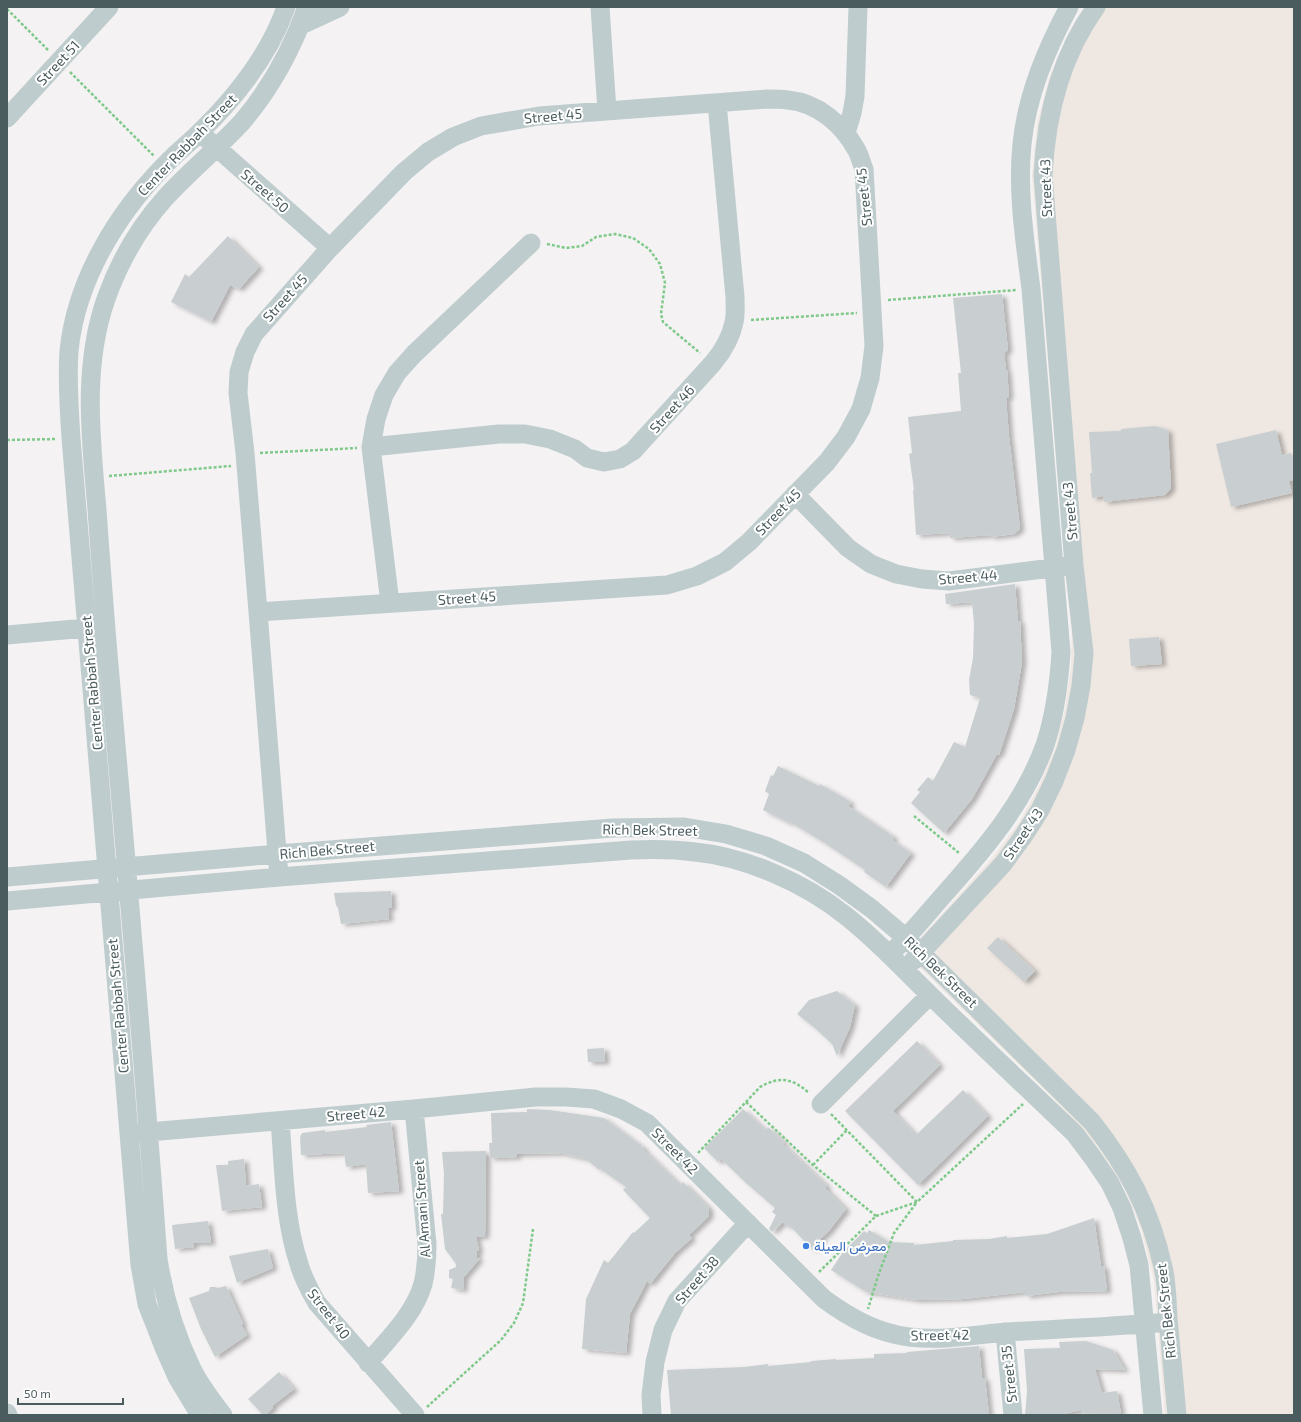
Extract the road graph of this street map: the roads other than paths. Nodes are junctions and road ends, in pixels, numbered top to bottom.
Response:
1 (109, 7) edge
2 (286, 7) edge
3 (307, 7) edge
4 (340, 7) edge
5 (600, 7) edge
6 (858, 7) edge
7 (1069, 7) edge
8 (1096, 7) edge
9 (301, 25) junction
10 (717, 103) junction
11 (607, 111) junction
12 (7, 118) edge
13 (200, 133) junction
14 (846, 133) junction
15 (216, 148) junction
16 (531, 243) road end
17 (330, 248) junction
18 (371, 447) junction
19 (795, 494) junction
20 (1074, 565) junction
21 (1055, 567) junction
22 (390, 603) junction
23 (258, 612) junction
24 (106, 627) junction
25 (87, 628) junction
26 (7, 635) edge
27 (278, 854) junction
28 (127, 867) junction
29 (107, 869) junction
30 (7, 877) edge
31 (279, 877) junction
32 (130, 891) junction
33 (108, 893) junction
34 (7, 901) edge
35 (906, 938) junction
36 (921, 953) junction
37 (890, 954) junction
38 (906, 970) junction
39 (930, 995) junction
40 (821, 1104) road end
41 (414, 1109) junction
42 (280, 1121) junction
43 (149, 1132) junction
44 (129, 1134) junction
45 (748, 1223) junction
46 (1168, 1322) junction
47 (1144, 1324) junction
48 (1005, 1332) junction
49 (368, 1362) junction
50 (420, 1412) edge
51 (200, 1415) edge
52 (223, 1415) edge
53 (652, 1415) edge
54 (1013, 1415) edge
55 (1153, 1415) edge
56 (1177, 1415) edge

1 - 12 street, Street 51
2 - 13 street, Center Rabbah Street
3 - 9 street, Center Rabbah Street
4 - 9 street
5 - 11 street
6 - 14 street
7 - 21 street, Street 43
8 - 20 street, Street 43
9 - 15 street, Center Rabbah Street
10 - 11 street, Street 45
10 - 14 street, Street 45
10 - 18 street, Street 46
11 - 17 street, Street 45
13 - 15 street, Street 50
13 - 25 street, Center Rabbah Street
14 - 19 street, Street 45
15 - 17 street, Street 50
15 - 24 street, Center Rabbah Street
16 - 18 street
17 - 23 street, Street 45
18 - 22 street
19 - 21 street, Street 44
19 - 22 street, Street 45
20 - 21 street, Street 44
20 - 36 street, Street 43
21 - 35 street, Street 43
22 - 23 street, Street 45
23 - 27 street, Street 45
24 - 25 street
24 - 28 street, Center Rabbah Street
25 - 26 street
25 - 29 street, Center Rabbah Street
27 - 28 street, Rich Bek Street
27 - 31 street, Street 45
27 - 35 street, Rich Bek Street
28 - 29 street, Rich Bek Street
28 - 32 street, Center Rabbah Street
29 - 30 street, Rich Bek Street
29 - 33 street, Center Rabbah Street
31 - 32 street, Rich Bek Street
31 - 37 street, Rich Bek Street
32 - 33 street, Rich Bek Street
32 - 43 street, Center Rabbah Street
33 - 34 street, Rich Bek Street
33 - 44 street, Center Rabbah Street
35 - 36 street, Rich Bek Street
35 - 37 street, Street 43
36 - 38 street, Street 43
36 - 46 street, Rich Bek Street
37 - 38 street, Rich Bek Street
38 - 39 street, Rich Bek Street
39 - 40 street
39 - 47 street, Rich Bek Street
41 - 42 street, Street 42
41 - 45 street, Street 42
41 - 49 street, Al Amani Street
42 - 43 street, Street 42
42 - 49 street, Street 40
43 - 44 street, Street 42
43 - 52 street, Center Rabbah Street
44 - 51 street, Center Rabbah Street
45 - 48 street, Street 42
45 - 53 street, Street 38
46 - 47 street, Street 42
46 - 56 street, Rich Bek Street
47 - 48 street, Street 42
47 - 55 street, Rich Bek Street
48 - 54 street, Street 35
49 - 50 street, Street 40

